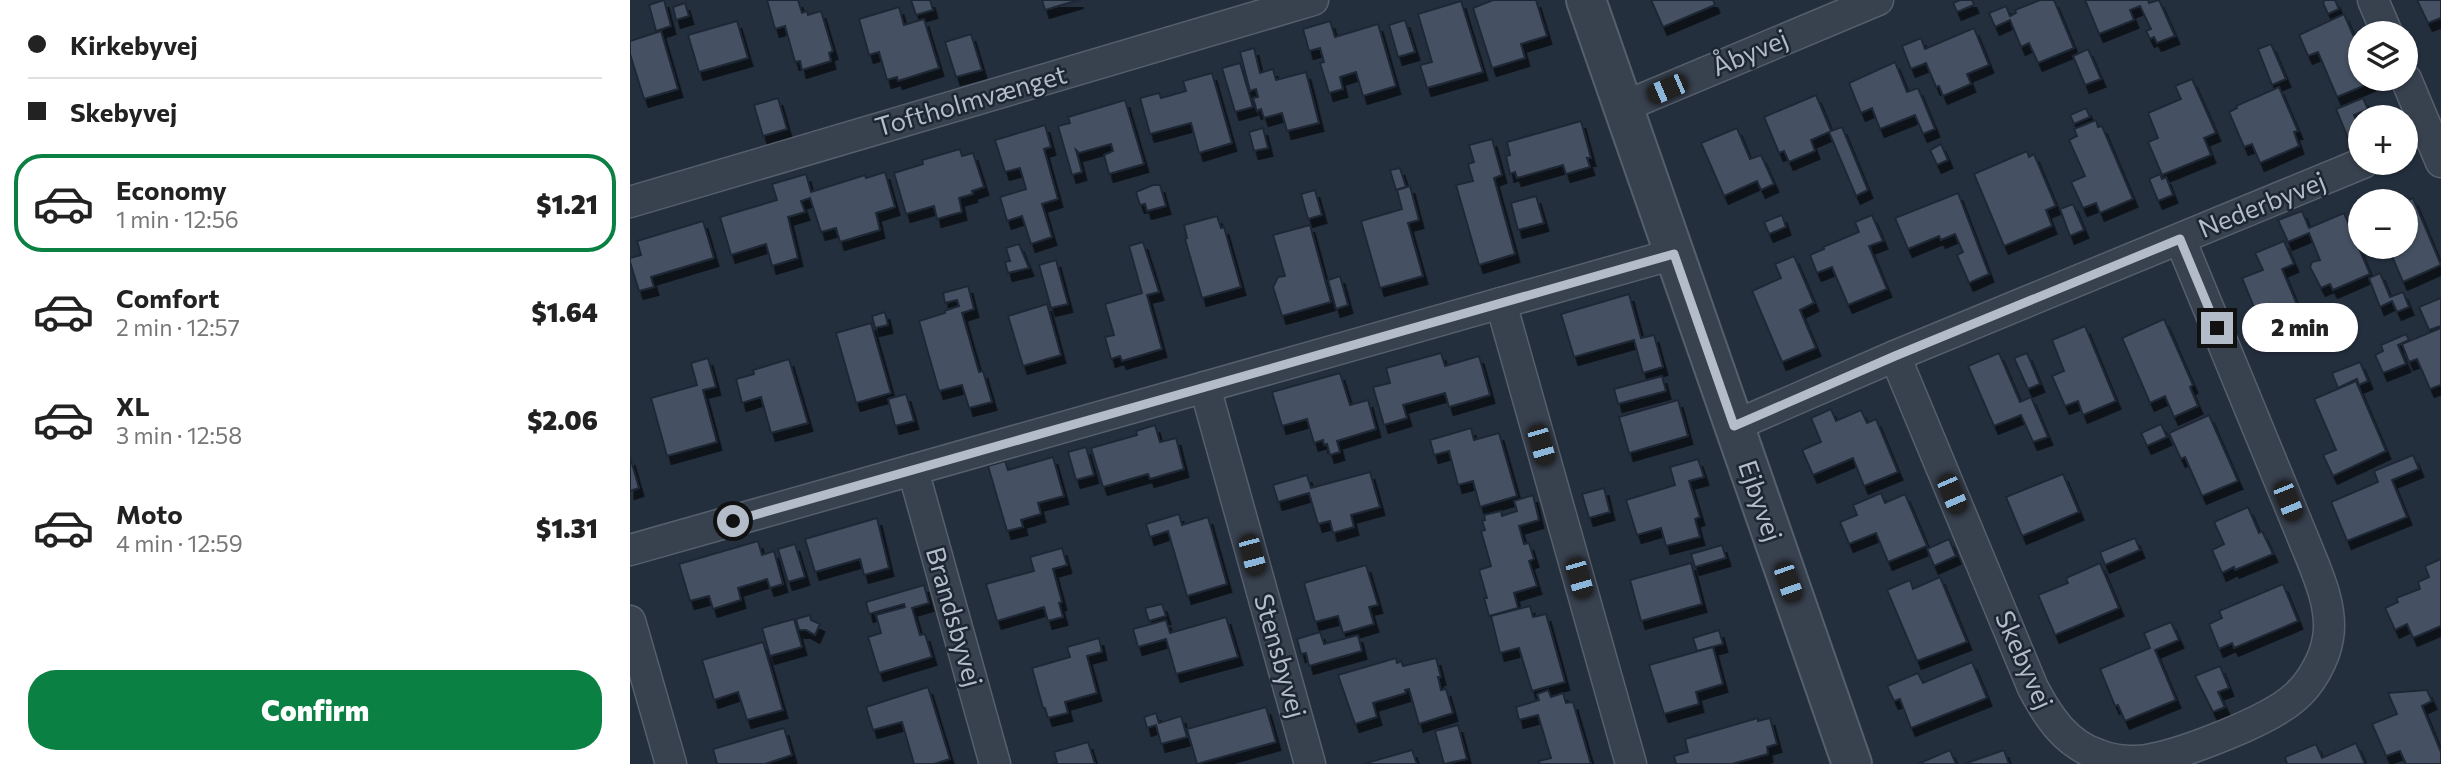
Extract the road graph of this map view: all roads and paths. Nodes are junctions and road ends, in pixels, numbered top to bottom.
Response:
1 (1313, 0) edge
2 (1586, 0) edge
3 (1878, 0) edge
4 (2373, 0) edge
5 (2382, 21) edge
6 (2410, 91) edge
7 (1623, 107) junction
8 (2430, 143) edge
9 (2348, 169) edge
10 (630, 202) edge
11 (2180, 239) junction
12 (1674, 254) junction
13 (1501, 303) junction
14 (1895, 356) junction
15 (1205, 387) junction
16 (1734, 426) junction
17 (912, 470) junction
18 (630, 550) edge
19 (630, 621) edge
20 (671, 764) edge
21 (995, 764) edge
22 (1310, 764) edge
23 (1631, 764) edge
24 (1852, 764) edge

1 - 10 street, Toftholmvænget
2 - 7 street, Ejbyvej
3 - 7 street, Åbyvej
4 - 5 street
6 - 8 street
7 - 12 street, Ejbyvej
9 - 11 street, Nederbyvej
11 - 14 street, Nederbyvej
11 - 14 street, Skebyvej
12 - 13 street
12 - 16 street, Ejbyvej
13 - 15 street
13 - 23 street
14 - 16 street, Nederbyvej
15 - 17 street
15 - 22 street, Stensbyvej
16 - 24 street, Ejbyvej
17 - 18 street
17 - 21 street, Brandsbyvej
19 - 20 street

